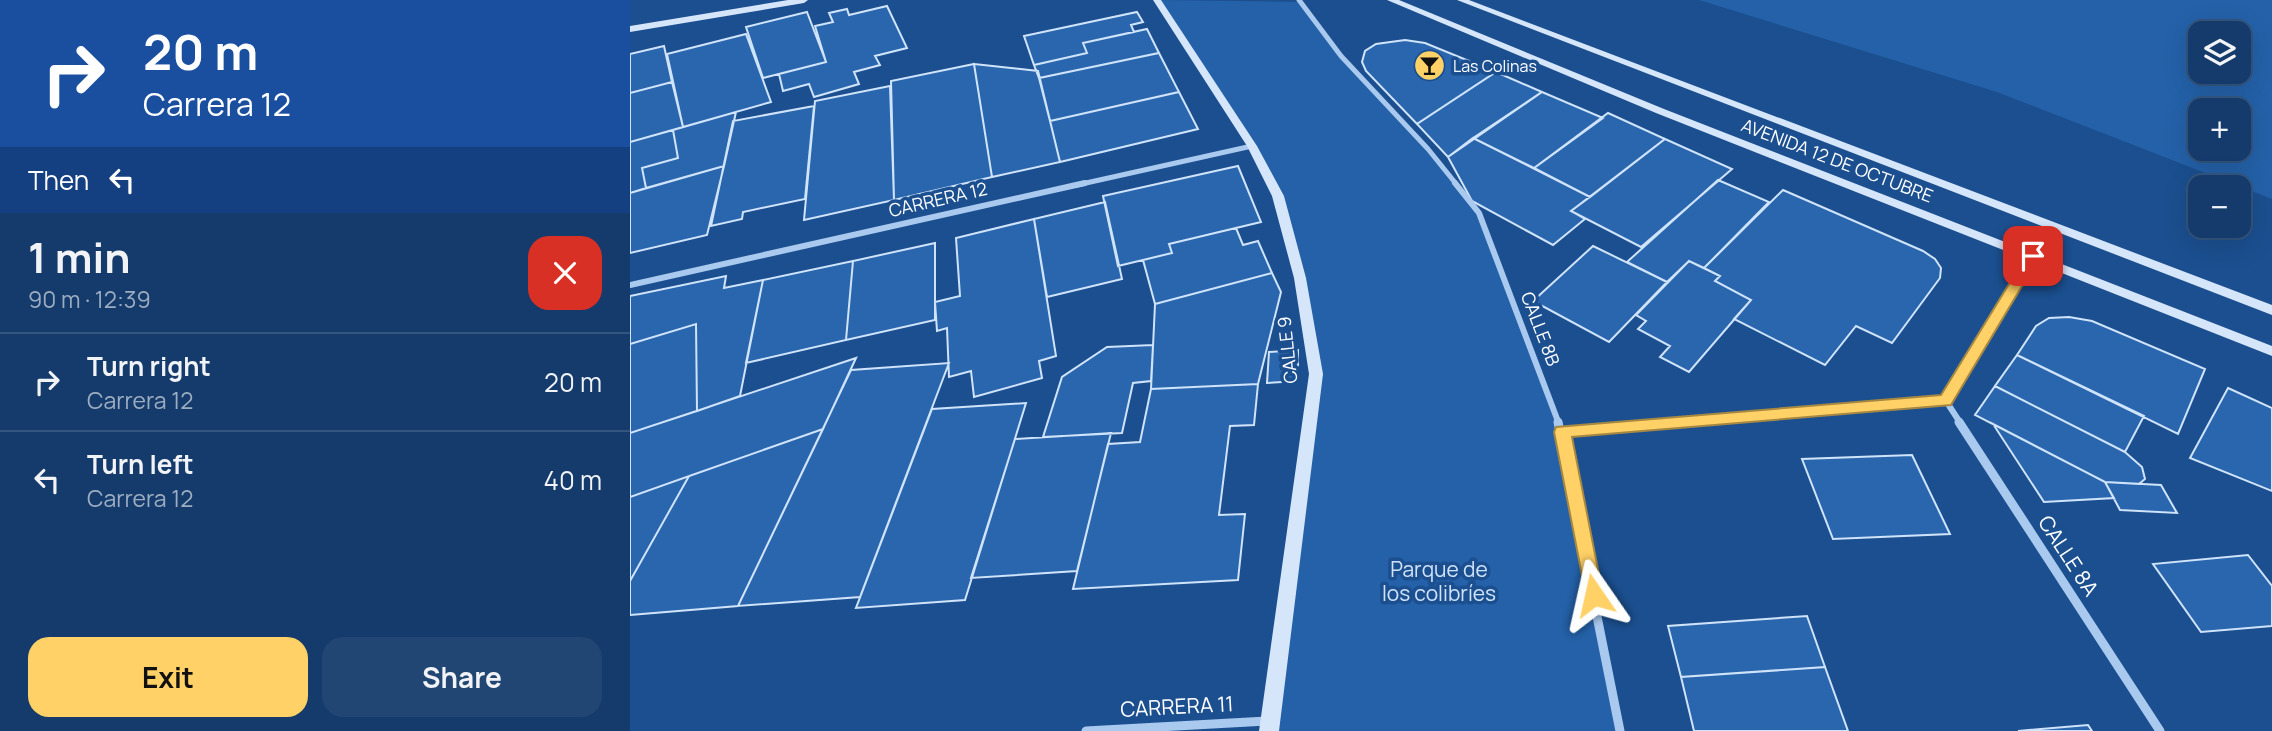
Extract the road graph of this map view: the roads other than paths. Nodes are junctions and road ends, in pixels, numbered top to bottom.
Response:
1 (804, 0) edge
2 (1157, 0) edge
3 (1299, 0) edge
4 (1391, 0) edge
5 (1461, 0) edge
6 (630, 27) edge
7 (1252, 146) junction
8 (2033, 256) junction
9 (630, 285) edge
10 (2272, 310) edge
11 (2272, 351) edge
12 (1946, 401) junction
13 (1562, 432) junction
14 (1270, 726) edge
15 (1086, 731) edge
16 (1620, 731) edge
17 (2160, 731) edge

1 - 6 main road
2 - 7 main road, CALLE 9
3 - 13 street, CALLE 8B
4 - 8 main road, AVENIDA 12 DE OCTUBRE
5 - 10 main road, AVENIDA 12 DE OCTUBRE
7 - 9 street, CARRERA 12
7 - 14 main road, CALLE 9
8 - 11 main road, AVENIDA 12 DE OCTUBRE
8 - 12 street
12 - 13 street
12 - 17 street, CALLE 8A
13 - 16 street, CALLE 8B
14 - 15 street, CARRERA 11

